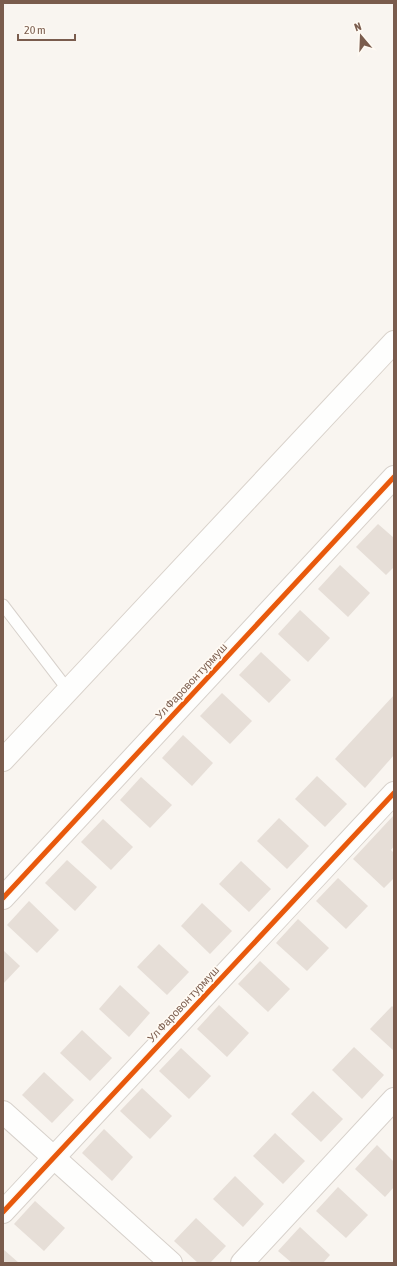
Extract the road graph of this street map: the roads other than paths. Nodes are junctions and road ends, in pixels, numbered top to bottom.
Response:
1 (394, 342) edge
2 (394, 477) edge
3 (3, 605) edge
4 (68, 690) junction
5 (3, 760) edge
6 (394, 793) edge
7 (3, 898) edge
8 (394, 1099) edge
9 (3, 1112) edge
10 (54, 1157) junction
11 (3, 1212) edge
12 (171, 1263) edge
13 (242, 1263) edge

1 - 4 street
2 - 7 street, Ул Фаровон турмуш
3 - 4 lane
4 - 5 street
6 - 10 street, Ул Фаровон турмуш
8 - 13 street
9 - 10 street
10 - 11 street, Ул Фаровон турмуш
10 - 12 street

